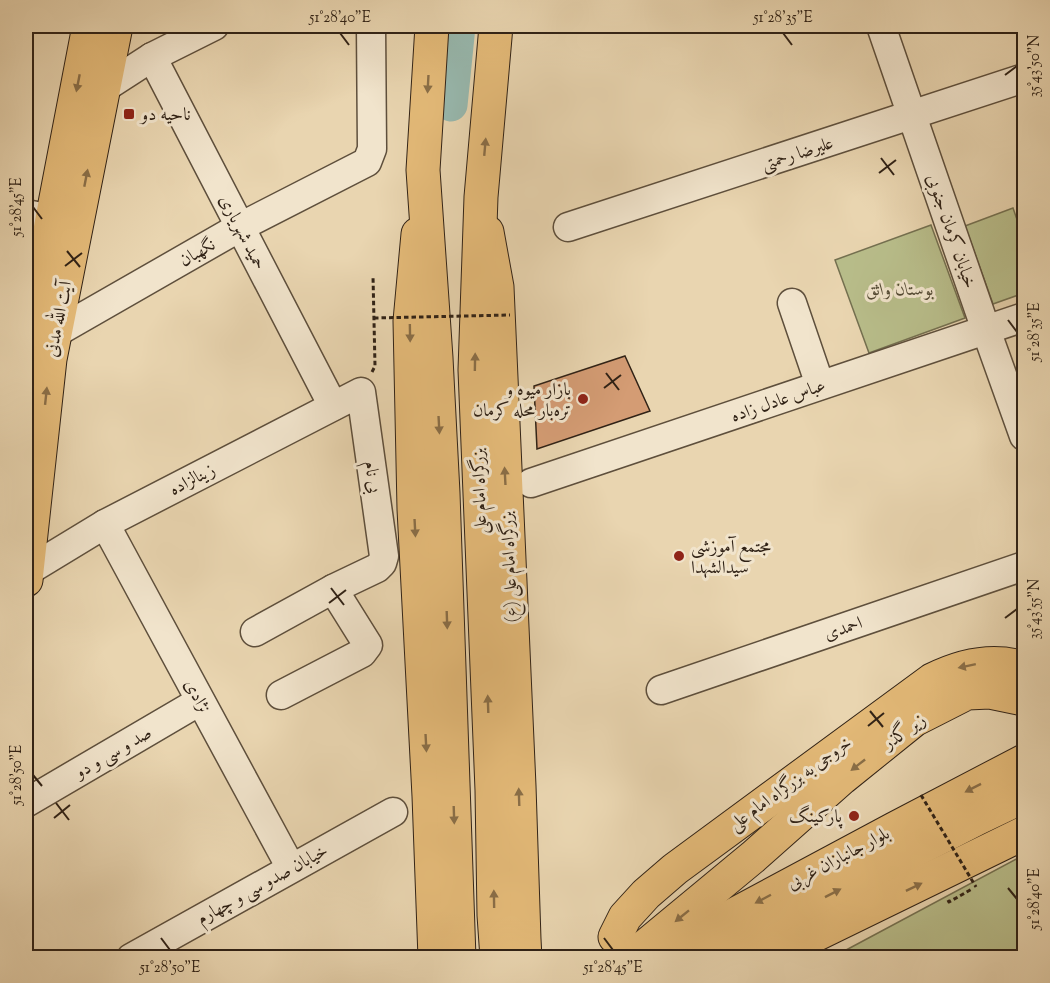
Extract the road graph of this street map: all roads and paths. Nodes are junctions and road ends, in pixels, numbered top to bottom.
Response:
1 (89, 26) edge
2 (116, 26) edge
3 (214, 26) edge
4 (371, 26) edge
5 (432, 26) edge
6 (496, 26) edge
7 (881, 26) edge
8 (152, 57) junction
9 (1024, 78) edge
10 (104, 88) junction
11 (912, 115) junction
12 (423, 170) junction
13 (480, 197) junction
14 (51, 219) edge
15 (240, 227) junction
16 (568, 227) dead end
17 (373, 276) dead end
18 (792, 303) dead end
19 (510, 315) dead end
20 (1024, 317) edge
21 (374, 318) junction
22 (986, 330) junction
23 (55, 333) junction
24 (375, 366) dead end
25 (26, 369) edge
26 (820, 385) junction
27 (361, 392) joint
28 (333, 406) junction
29 (1024, 436) edge
30 (531, 483) dead end
31 (105, 524) junction
32 (1024, 566) edge
33 (26, 576) edge
34 (333, 589) junction
35 (255, 632) dead end
36 (1022, 683) edge
37 (661, 690) dead end
38 (281, 695) dead end
39 (200, 701) junction
40 (1024, 761) edge
41 (921, 795) dead end
42 (1024, 796) edge
43 (26, 803) edge
44 (1024, 806) edge
45 (393, 812) dead end
46 (978, 818) junction
47 (1024, 833) edge
48 (291, 868) junction
49 (949, 902) dead end
50 (823, 930) junction
51 (528, 951) edge
52 (614, 951) edge
53 (144, 954) edge
54 (435, 957) edge
55 (459, 957) edge
56 (496, 957) edge
57 (653, 957) edge
58 (706, 957) edge
59 (768, 957) edge
60 (790, 957) edge

1 -> 14 main road
2 - 10 main road, آیت الله مدنی
3 - 8 street
4 - 15 street, نگهبان
5 -> 12 main road, بزرگراه امام علی
13 -> 6 main road, بزرگراه امام علی
7 - 11 street, خیابان کرمان جنوبی
8 - 10 street
8 - 15 street, حمید شهریاری
9 - 11 street, علیرضا رحمتی
14 -> 10 main road, آیت الله مدنی
11 - 16 street, علیرضا رحمتی
11 - 22 street, خیابان کرمان جنوبی
12 -> 54 main road
12 -> 55 main road, بزرگراه امام علی
51 -> 13 main road, بزرگراه امام علی (ع)
56 -> 13 main road, بزرگراه امام علی
14 - 23 main road, آیت الله مدنی
14 - 25 main road, آیت الله مدنی
15 - 23 street, نگهبان
15 - 28 street, حمید شهریاری
17 - 21 path
18 - 26 street
19 - 21 path, bridge
20 - 22 street, عباس عادل زاده
21 - 24 path
22 - 26 street, عباس عادل زاده
22 - 29 street, خیابان کرمان جنوبی
33 -> 23 main road, آیت الله مدنی
26 - 30 street, عباس عادل زاده
27 - 28 street, زینالزاده
27 - 34 street, بی نام
28 - 31 street, زینالزاده
31 - 33 street, زینالزاده
31 - 39 street, نژادی
32 - 37 street, احمدی
34 - 35 street
34 - 38 street
36 -> 52 main road, زیر گذر
36 -> 52 main road, خروجی به بزرگراه امام علی
39 - 43 street, صد و سی و دو
39 - 48 street, نژادی
40 -> 57 main road, بلوار جانبازان غربی
41 - 49 path, bridge
42 - 46 main road, بلوار جانبازان غربی
44 - 46 main road
45 - 48 street, خیابان صدو سی و چهارم
58 -> 46 main road, بلوار جانبازان غربی
50 -> 47 main road
48 - 53 street, خیابان صدو سی و چهارم
50 - 59 main road
50 - 60 main road

